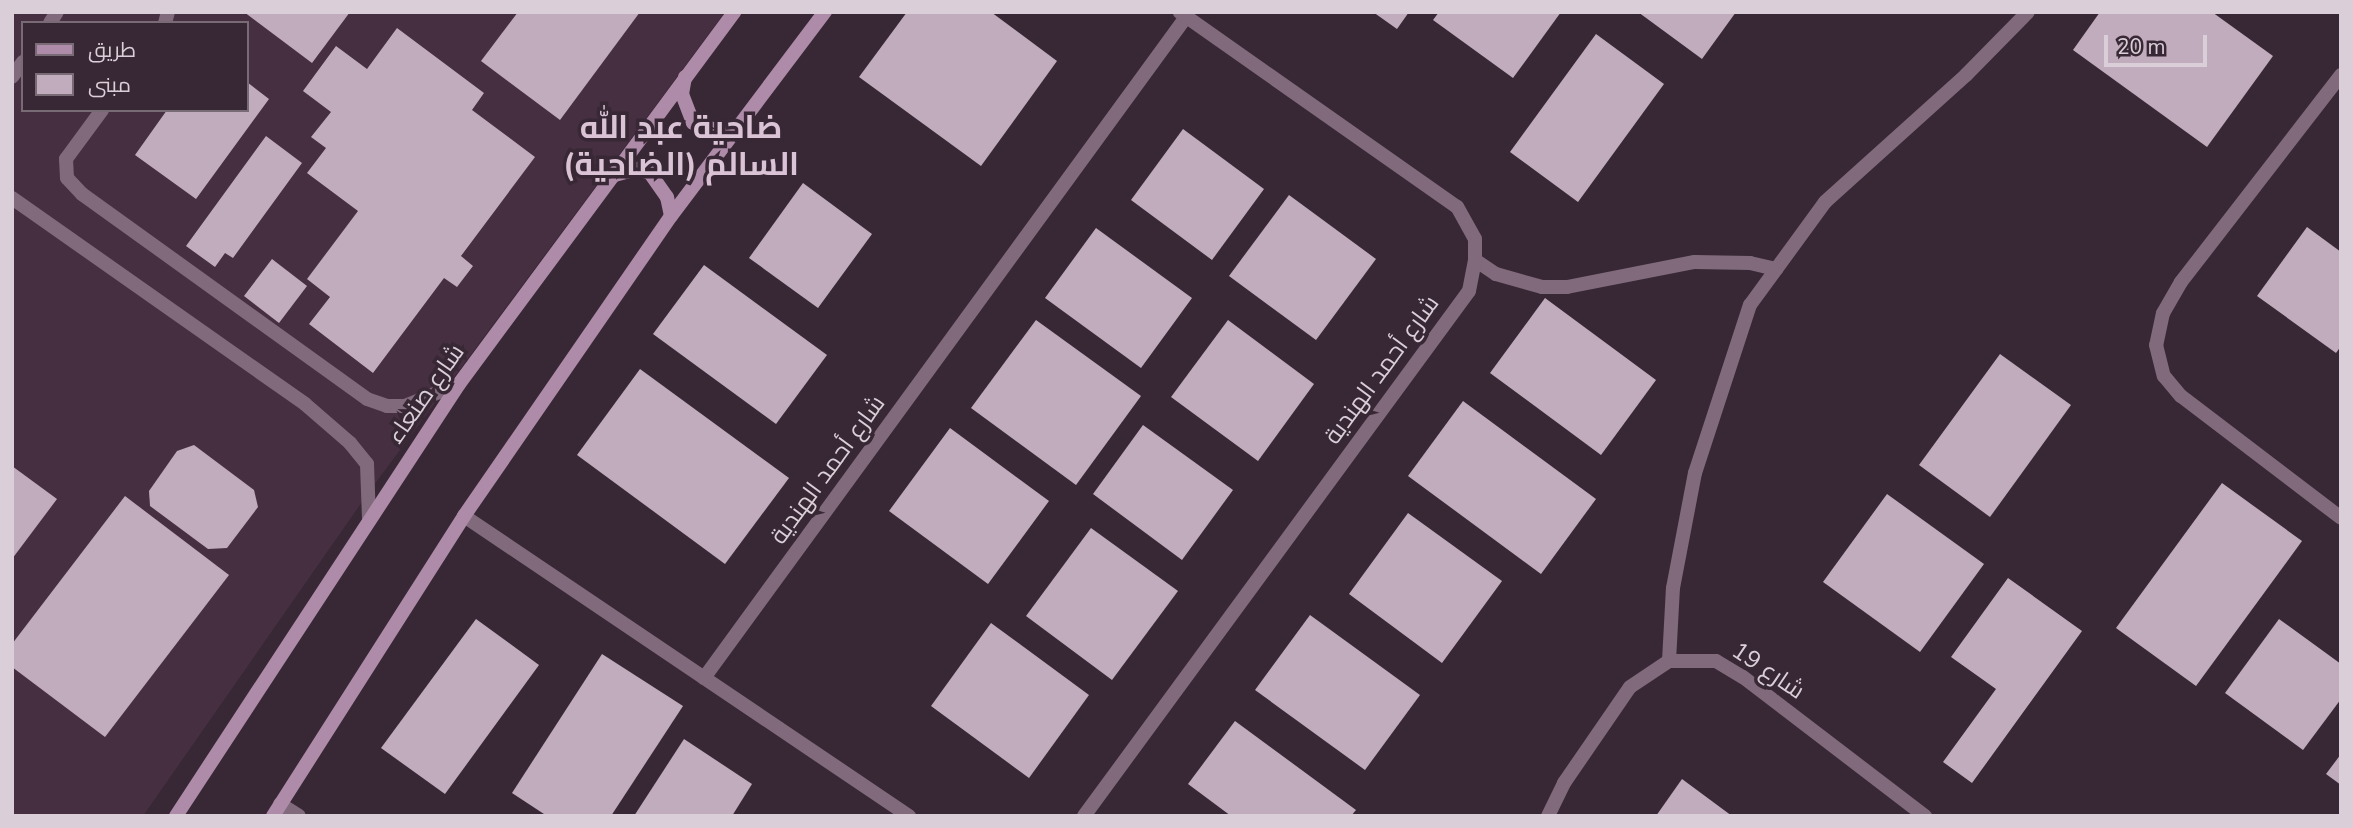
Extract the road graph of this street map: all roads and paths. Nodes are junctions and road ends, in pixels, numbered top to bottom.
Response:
1 (734, 12) edge
2 (825, 12) edge
3 (2028, 12) edge
4 (1183, 15) edge
5 (2341, 75) edge
6 (686, 76) junction
7 (101, 112) edge
8 (738, 125) junction
9 (609, 177) junction
10 (12, 198) edge
11 (671, 216) junction
12 (1475, 260) junction
13 (1776, 270) junction
14 (459, 384) junction
15 (464, 516) junction
16 (369, 518) junction
17 (2341, 518) edge
18 (1669, 661) junction
19 (704, 678) junction
20 (277, 810) edge
21 (176, 816) edge
22 (299, 816) edge
23 (909, 816) edge
24 (1084, 816) edge
25 (1548, 816) edge
26 (1925, 816) edge

1 - 6 main road, شارع صنعاء
2 - 8 main road
3 - 13 street
4 - 12 street, شارع أحمد الهندية
4 - 19 street, شارع أحمد الهندية
5 - 17 street
6 - 8 main road
6 - 9 main road, شارع صنعاء
7 - 14 street
8 - 11 main road
9 - 11 main road
9 - 14 main road, شارع صنعاء
10 - 16 street
11 - 15 main road
12 - 13 street
12 - 24 street, شارع أحمد الهندية
13 - 18 street
14 - 16 main road, شارع صنعاء
15 - 19 street
15 - 20 main road
16 - 21 main road, شارع صنعاء
18 - 25 street
18 - 26 street, شارع 19
19 - 23 street
20 - 22 street

